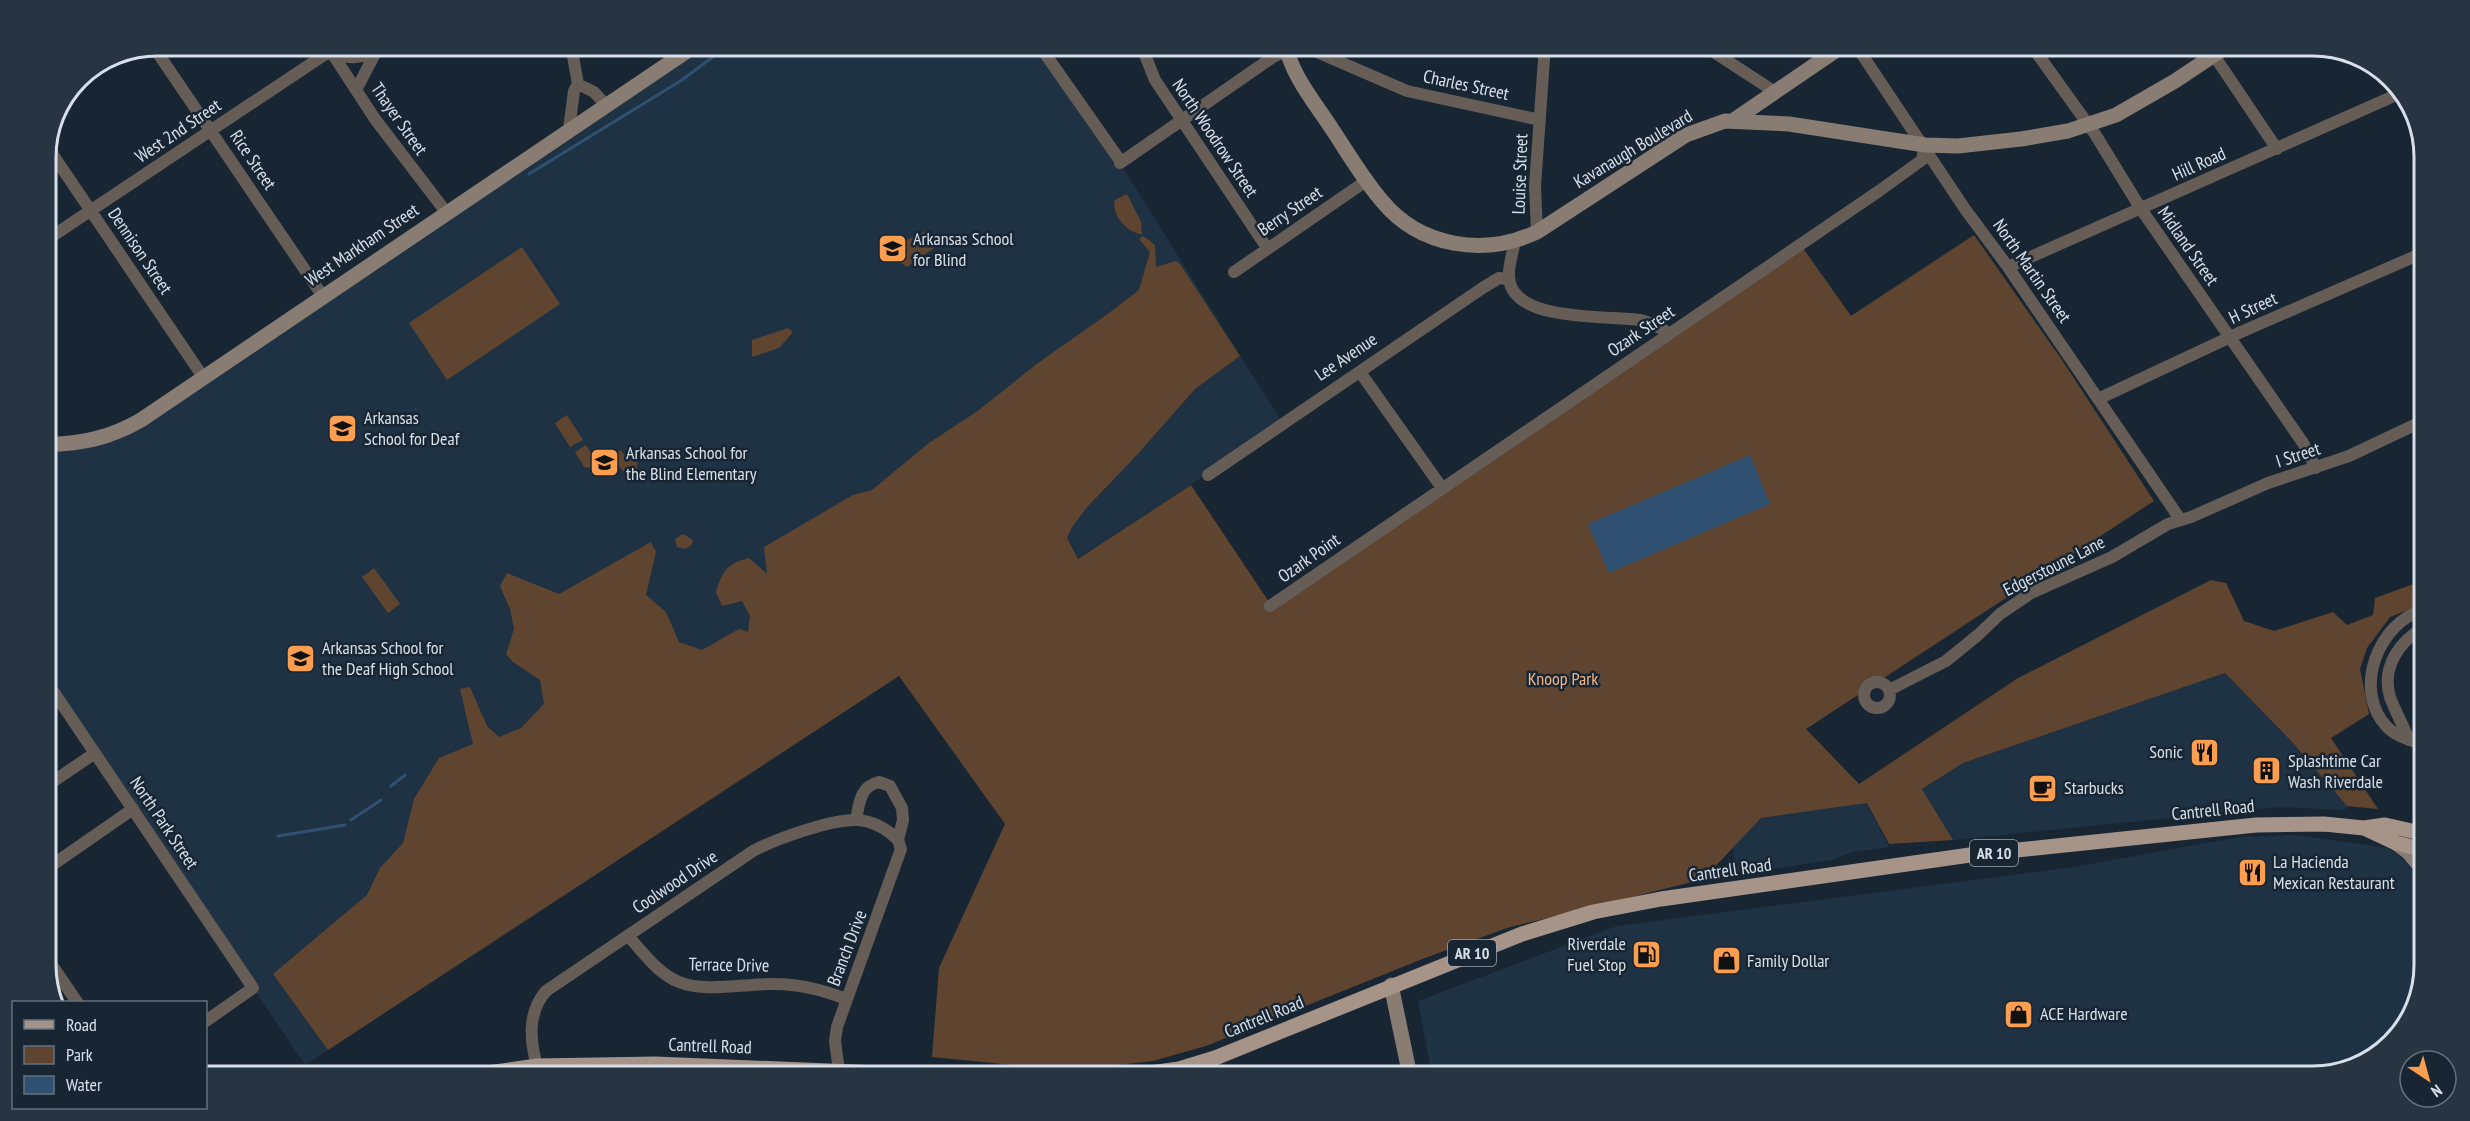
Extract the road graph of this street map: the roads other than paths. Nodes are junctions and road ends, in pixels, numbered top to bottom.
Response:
1 (160, 56) edge
2 (317, 56) edge
3 (333, 56) edge
4 (374, 56) edge
5 (573, 56) edge
6 (680, 56) edge
7 (1047, 56) edge
8 (1145, 56) edge
9 (1274, 56) edge
10 (1290, 56) edge
11 (1323, 56) edge
12 (1544, 56) edge
13 (1720, 56) edge
14 (1828, 56) edge
15 (1863, 56) edge
16 (2039, 56) edge
17 (2201, 56) edge
18 (2214, 56) edge
19 (578, 84) junction
20 (356, 90) junction
21 (1775, 92) junction
22 (2394, 96) edge
23 (606, 105) junction
24 (1182, 120) junction
25 (1540, 120) junction
26 (1734, 120) junction
27 (2088, 124) junction
28 (569, 129) junction
29 (211, 130) junction
30 (1925, 145) junction
31 (2277, 149) junction
32 (56, 159) edge
33 (1366, 181) junction
34 (2141, 209) junction
35 (91, 211) junction
36 (446, 212) junction
37 (1537, 232) junction
38 (56, 234) edge
39 (1515, 241) junction
40 (1267, 248) junction
41 (2414, 257) edge
42 (2008, 267) junction
43 (1234, 272) dead end
44 (1508, 279) junction
45 (322, 296) junction
46 (1669, 333) junction
47 (2231, 338) junction
48 (1360, 372) junction
49 (203, 377) junction
50 (2098, 399) junction
51 (2414, 425) edge
52 (56, 445) edge
53 (2316, 468) junction
54 (1208, 475) dead end
55 (1442, 488) junction
56 (2180, 519) junction
57 (1367, 539) joint
58 (1270, 606) dead end
59 (2414, 615) edge
60 (2414, 634) edge
61 (1889, 690) dead end
62 (56, 704) edge
63 (2409, 740) junction
64 (2414, 742) edge
65 (95, 753) junction
66 (56, 780) edge
67 (133, 809) junction
68 (856, 820) junction
69 (2364, 828) junction
70 (2414, 832) edge
71 (898, 840) junction
72 (2396, 843) junction
73 (2414, 847) edge
74 (2414, 859) edge
75 (56, 862) edge
76 (628, 936) junction
77 (56, 971) edge
78 (1391, 985) junction
79 (846, 999) junction
80 (76, 1001) edge
81 (207, 1020) edge
82 (537, 1066) joint
83 (708, 1066) edge
84 (839, 1066) edge
85 (1189, 1066) edge
86 (1408, 1066) edge

1 - 29 street, Rice Street
2 - 29 street, West 2nd Street
3 - 20 street, Thayer Street
4 - 20 street
5 - 19 street
6 - 23 street, West Markham Street
7 - 24 street
8 - 24 street, North Woodrow Street
9 - 24 street
10 - 33 street, Kavanaugh Boulevard
11 - 25 street, Charles Street
12 - 25 street, Louise Street
13 - 21 street
14 - 21 street
15 - 30 street, North Martin Street
16 - 27 street, Midland Street
17 - 27 street, Kavanaugh Boulevard
18 - 31 street
19 - 23 street
19 - 28 street
20 - 36 street, Thayer Street
21 - 26 street
22 - 31 street, Hill Road
23 - 28 street, West Markham Street
24 - 40 street, North Woodrow Street
25 - 37 street, Louise Street
26 - 30 street, Kavanaugh Boulevard
26 - 37 street, Kavanaugh Boulevard
27 - 30 street, Kavanaugh Boulevard
27 - 34 street, Midland Street
28 - 36 street, West Markham Street
29 - 35 street, West 2nd Street
29 - 45 street, Rice Street
30 - 42 street, North Martin Street
30 - 46 street, Ozark Street
31 - 34 street, Hill Road
32 - 35 street, Dennison Street
33 - 39 street, Kavanaugh Boulevard
33 - 40 street, Berry Street
34 - 42 street, Hill Road
34 - 47 street, Midland Street
35 - 38 street, West 2nd Street
35 - 49 street, Dennison Street
36 - 45 street, West Markham Street
37 - 39 street, Kavanaugh Boulevard
39 - 44 street
40 - 43 street, Berry Street
41 - 47 street, H Street
42 - 50 street, North Martin Street
44 - 46 street
44 - 48 street, Lee Avenue
45 - 49 street, West Markham Street
46 - 55 street, Ozark Street
47 - 50 street, H Street
47 - 53 street, Midland Street
48 - 54 street, Lee Avenue
48 - 55 street
49 - 52 street, West Markham Street
50 - 56 street, North Martin Street
51 - 53 street, I Street
53 - 56 street, I Street
55 - 57 street, Ozark Street
56 - 61 street, Edgerstoune Lane
57 - 58 street, Ozark Point
59 - 63 street
60 - 63 street
62 - 65 street, North Park Street
63 - 64 street
65 - 66 street
65 - 67 street, North Park Street
67 - 75 street
67 - 81 street, North Park Street
68 - 71 street
68 - 71 street, Branch Drive
68 - 76 street, Coolwood Drive
69 - 70 main road, Cantrell Road / AR 10
69 - 72 main road, Cantrell Road / AR 10
69 - 78 main road, Cantrell Road / AR 10
71 - 79 street, Branch Drive
72 - 73 main road, Cantrell Road / AR 10
72 - 74 street
76 - 79 street, Terrace Drive
76 - 82 street, Coolwood Drive
77 - 80 street
78 - 85 main road, Cantrell Road / AR 10
78 - 86 street
79 - 84 street, Branch Drive
82 - 83 main road, Cantrell Road

